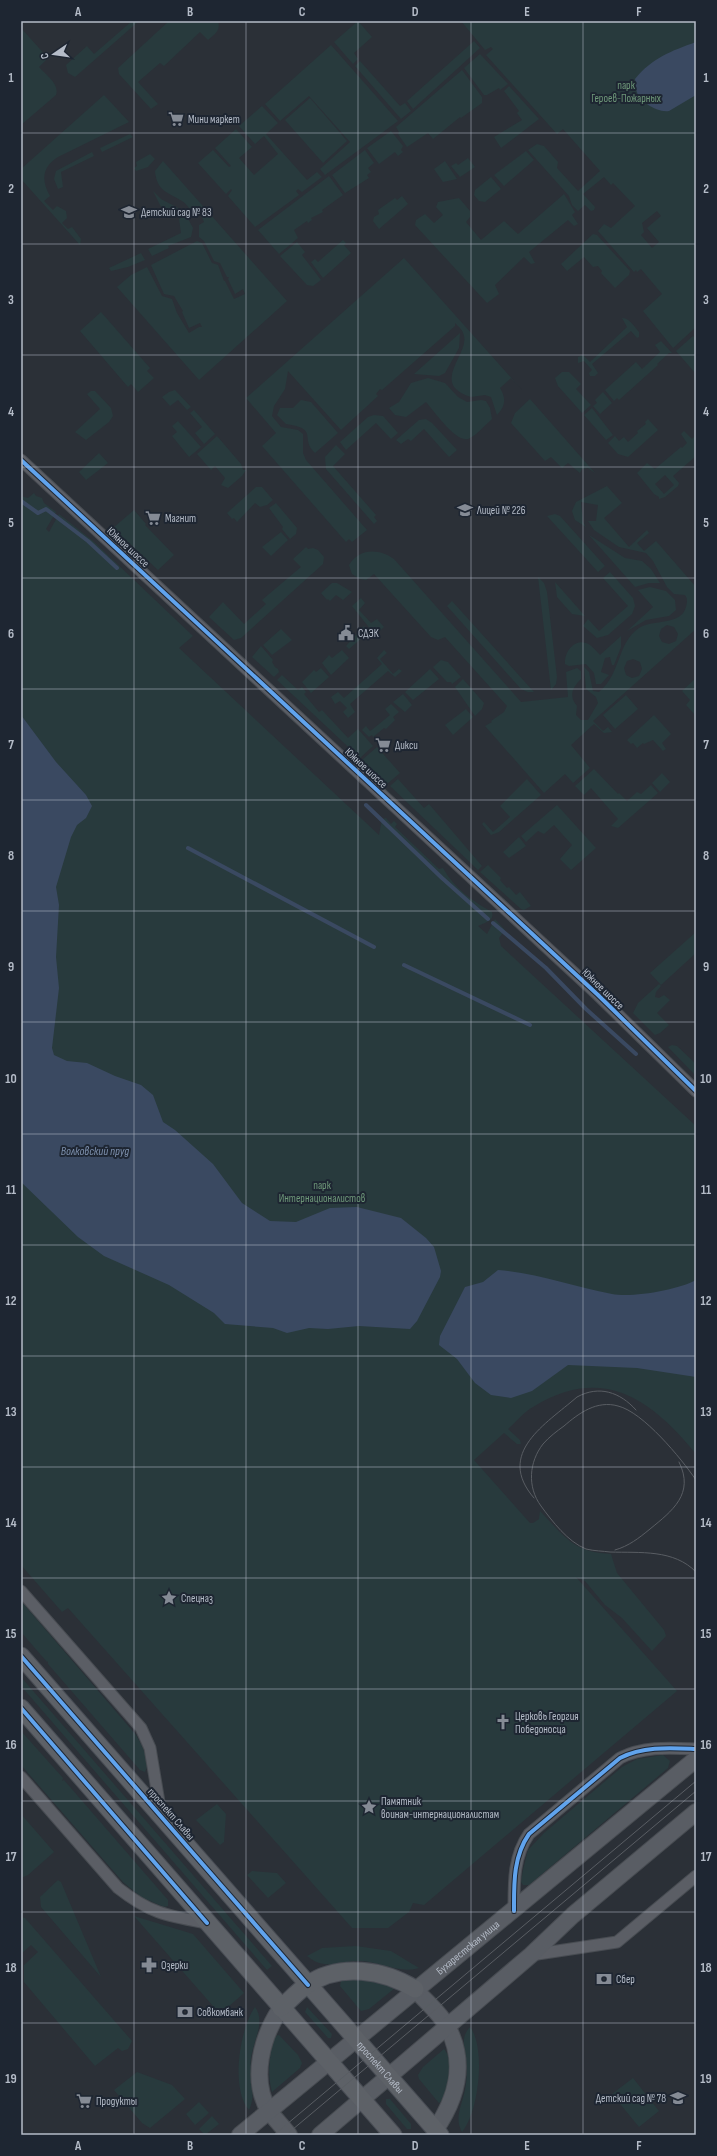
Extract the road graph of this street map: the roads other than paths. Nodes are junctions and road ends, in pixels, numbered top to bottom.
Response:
1 (21, 460) edge
2 (696, 1091) edge
3 (21, 1591) edge
4 (21, 1656) edge
5 (21, 1708) edge
6 (696, 1749) edge
7 (696, 1760) edge
8 (21, 1777) edge
9 (696, 1812) edge
10 (162, 1817) junction
11 (696, 1876) edge
12 (514, 1911) junction
13 (208, 1923) junction
14 (531, 1955) junction
15 (308, 1984) junction
16 (415, 1989) junction
17 (282, 2008) junction
18 (447, 2026) junction
19 (356, 2040) junction
20 (329, 2062) junction
21 (388, 2076) junction
22 (362, 2099) junction
23 (269, 2111) junction
24 (435, 2133) edge
25 (240, 2135) edge
26 (289, 2135) edge
27 (320, 2135) edge
28 (393, 2135) edge

1 - 2 street, Южное шоссе
3 - 10 street
4 - 10 main road, проспект Славы
5 - 13 main road
6 - 12 street
7 - 12 main road, Бухарестская улица
8 - 13 street
9 - 14 main road
10 - 15 main road, проспект Славы
11 - 14 street
12 - 16 main road, Бухарестская улица
13 - 17 main road
14 - 18 main road
15 - 16 main road
15 - 17 main road
15 - 19 main road, проспект Славы
16 - 18 main road
16 - 19 main road, Бухарестская улица
17 - 20 main road
17 - 23 main road
18 - 21 main road
18 - 24 main road
19 - 20 main road, Бухарестская улица
19 - 21 main road, проспект Славы
20 - 22 main road
20 - 23 main road, Бухарестская улица
21 - 22 main road
21 - 24 main road, проспект Славы
22 - 27 main road
22 - 28 main road
23 - 25 main road, Бухарестская улица
23 - 26 main road

